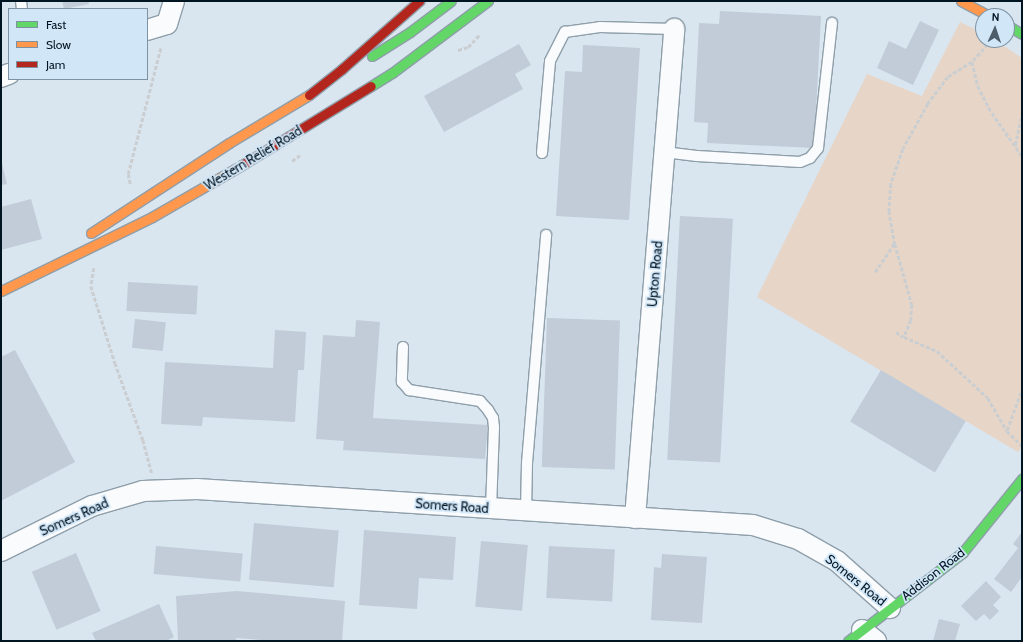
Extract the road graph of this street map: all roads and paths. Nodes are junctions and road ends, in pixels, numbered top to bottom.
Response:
1 (174, 1) edge
2 (419, 1) edge
3 (451, 1) edge
4 (488, 1) edge
5 (960, 1) edge
6 (975, 9) edge
7 (832, 23) dead end
8 (167, 24) junction
9 (674, 29) joint
10 (148, 30) edge
11 (985, 48) edge
12 (972, 62) junction
13 (330, 66) dead end
14 (307, 97) junction
15 (1022, 115) edge
16 (1015, 145) junction
17 (664, 152) junction
18 (542, 153) dead end
19 (1022, 156) edge
20 (133, 187) dead end
21 (546, 235) dead end
22 (895, 244) junction
23 (94, 264) dead end
24 (875, 272) dead end
25 (2, 291) edge
26 (896, 332) dead end
27 (904, 337) junction
28 (403, 347) dead end
29 (1022, 389) edge
30 (1007, 431) junction
31 (1022, 446) edge
32 (1022, 479) edge
33 (157, 490) junction
34 (492, 509) junction
35 (526, 511) junction
36 (635, 518) junction
37 (1, 551) edge
38 (890, 608) junction
39 (862, 637) edge

1 - 8 street
2 - 14 main road, Western Relief Road
3 - 14 main road
4 - 25 main road, Western Relief Road
5 - 6 main road
7 - 17 lane
8 - 10 street
8 - 20 path
9 - 17 street, Upton Road
9 - 18 lane
11 - 12 path
12 - 16 path
12 - 22 path
13 - 14 main road
14 - 25 main road, Western Relief Road
15 - 16 path
16 - 19 path
17 - 36 street, Upton Road
21 - 35 lane
22 - 24 path
22 - 27 path
23 - 33 path
26 - 27 path
27 - 30 path
28 - 34 lane
29 - 30 path
30 - 31 path
32 - 38 main road, Addison Road
33 - 34 street, Somers Road
33 - 37 street, Somers Road
34 - 35 street, Somers Road
35 - 36 street, Somers Road
36 - 38 street, Somers Road
38 - 39 main road, Addison Road

